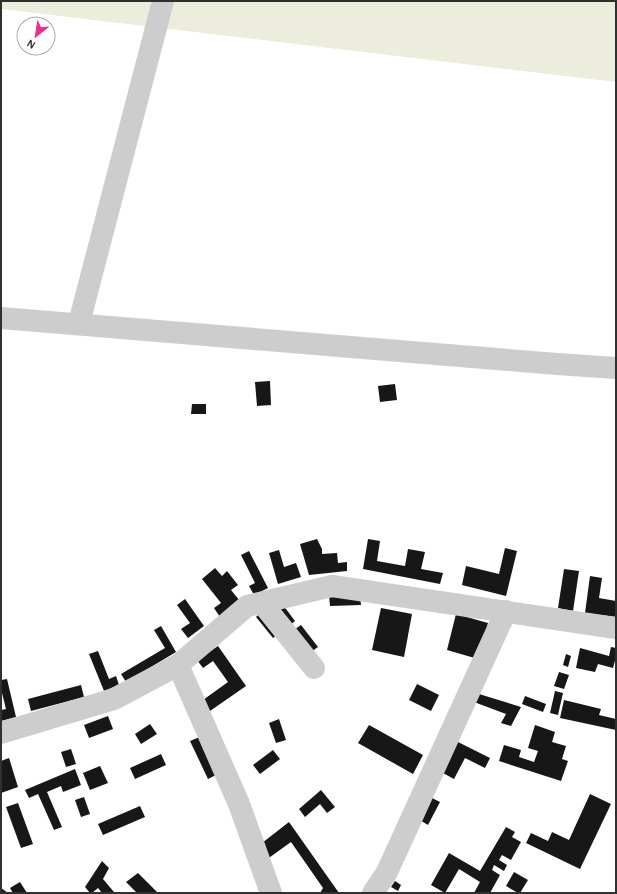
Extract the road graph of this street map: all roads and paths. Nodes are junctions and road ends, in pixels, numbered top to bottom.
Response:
1 (163, 1) edge
2 (1, 318) edge
3 (79, 323) junction
4 (616, 368) edge
5 (262, 603) junction
6 (506, 611) junction
7 (616, 628) edge
8 (178, 665) junction
9 (314, 668) dead end
10 (1, 733) edge
11 (270, 893) edge
12 (373, 893) edge

1 - 3 street
2 - 3 street
3 - 4 street
5 - 6 street
5 - 8 street
5 - 9 street
6 - 7 street
6 - 12 street
8 - 10 street
8 - 11 street

